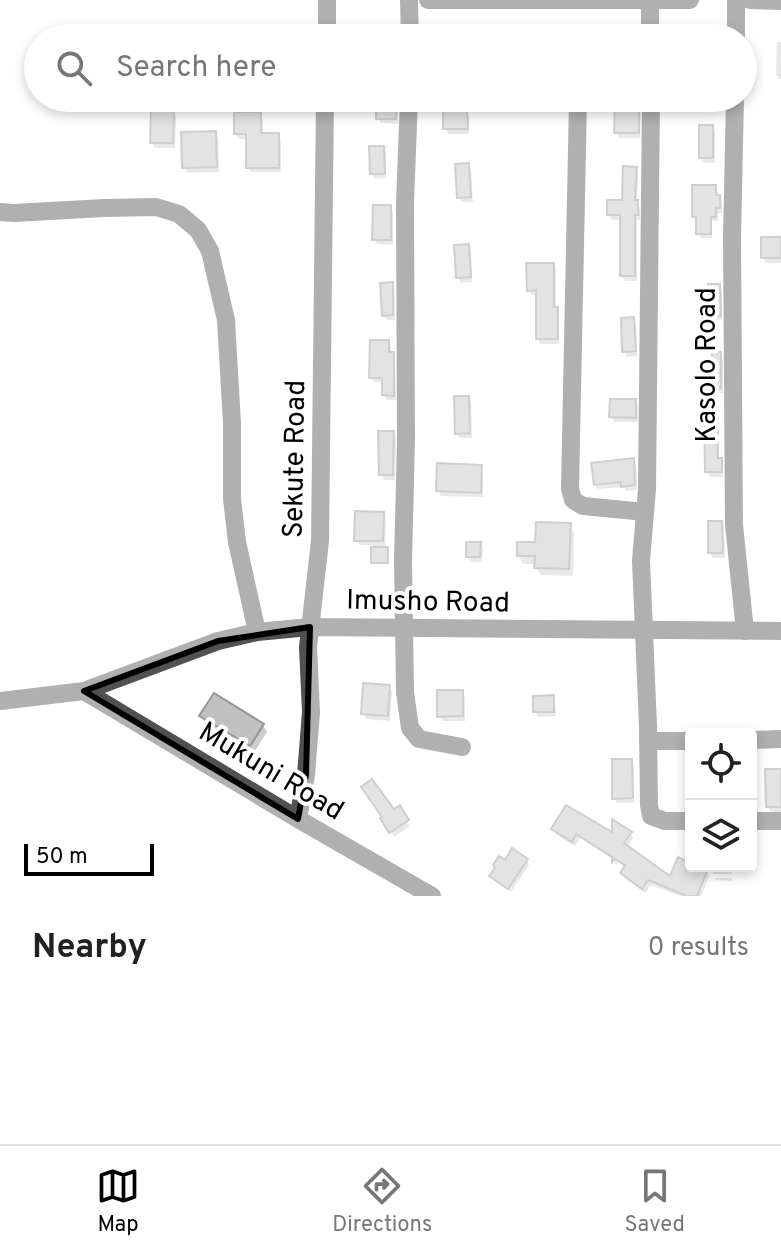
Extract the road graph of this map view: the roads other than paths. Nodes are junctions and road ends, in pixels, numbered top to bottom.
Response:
1 (327, 0) edge
2 (409, 0) edge
3 (428, 0) edge
4 (650, 0) edge
5 (690, 0) edge
6 (736, 0) edge
7 (750, 0) edge
8 (781, 1) edge
9 (327, 24) edge
10 (410, 24) edge
11 (650, 24) edge
12 (736, 24) edge
13 (325, 112) edge
14 (408, 112) edge
15 (578, 112) edge
16 (651, 112) edge
17 (735, 112) edge
18 (0, 212) edge
19 (645, 512) junction
20 (405, 626) junction
21 (310, 627) junction
22 (643, 631) junction
23 (745, 631) junction
24 (781, 631) edge
25 (257, 632) junction
26 (84, 691) junction
27 (0, 701) edge
28 (781, 739) edge
29 (757, 740) edge
30 (648, 741) junction
31 (685, 741) edge
32 (462, 747) dead end
33 (298, 819) junction
34 (685, 821) edge
35 (757, 821) edge
36 (781, 821) edge
37 (432, 896) edge

1 - 9 street
2 - 10 street
3 - 4 street
4 - 5 street
4 - 11 street
6 - 12 street
7 - 8 street
13 - 21 street, Sekute Road
14 - 20 street
15 - 19 street
16 - 19 street
17 - 23 street, Kasolo Road
18 - 25 street
19 - 22 street
20 - 21 street, Imusho Road
20 - 22 street, Imusho Road
20 - 32 street
21 - 25 street, Imusho Road
21 - 33 street, Sekute Road
22 - 23 street, Imusho Road
22 - 30 street
23 - 24 street, Imusho Road
25 - 26 street, Imusho Road
26 - 27 street, Imusho Road
26 - 33 street, Mukuni Road
28 - 29 street
30 - 31 street
30 - 34 street
33 - 37 street, Mukuni Road
35 - 36 street

